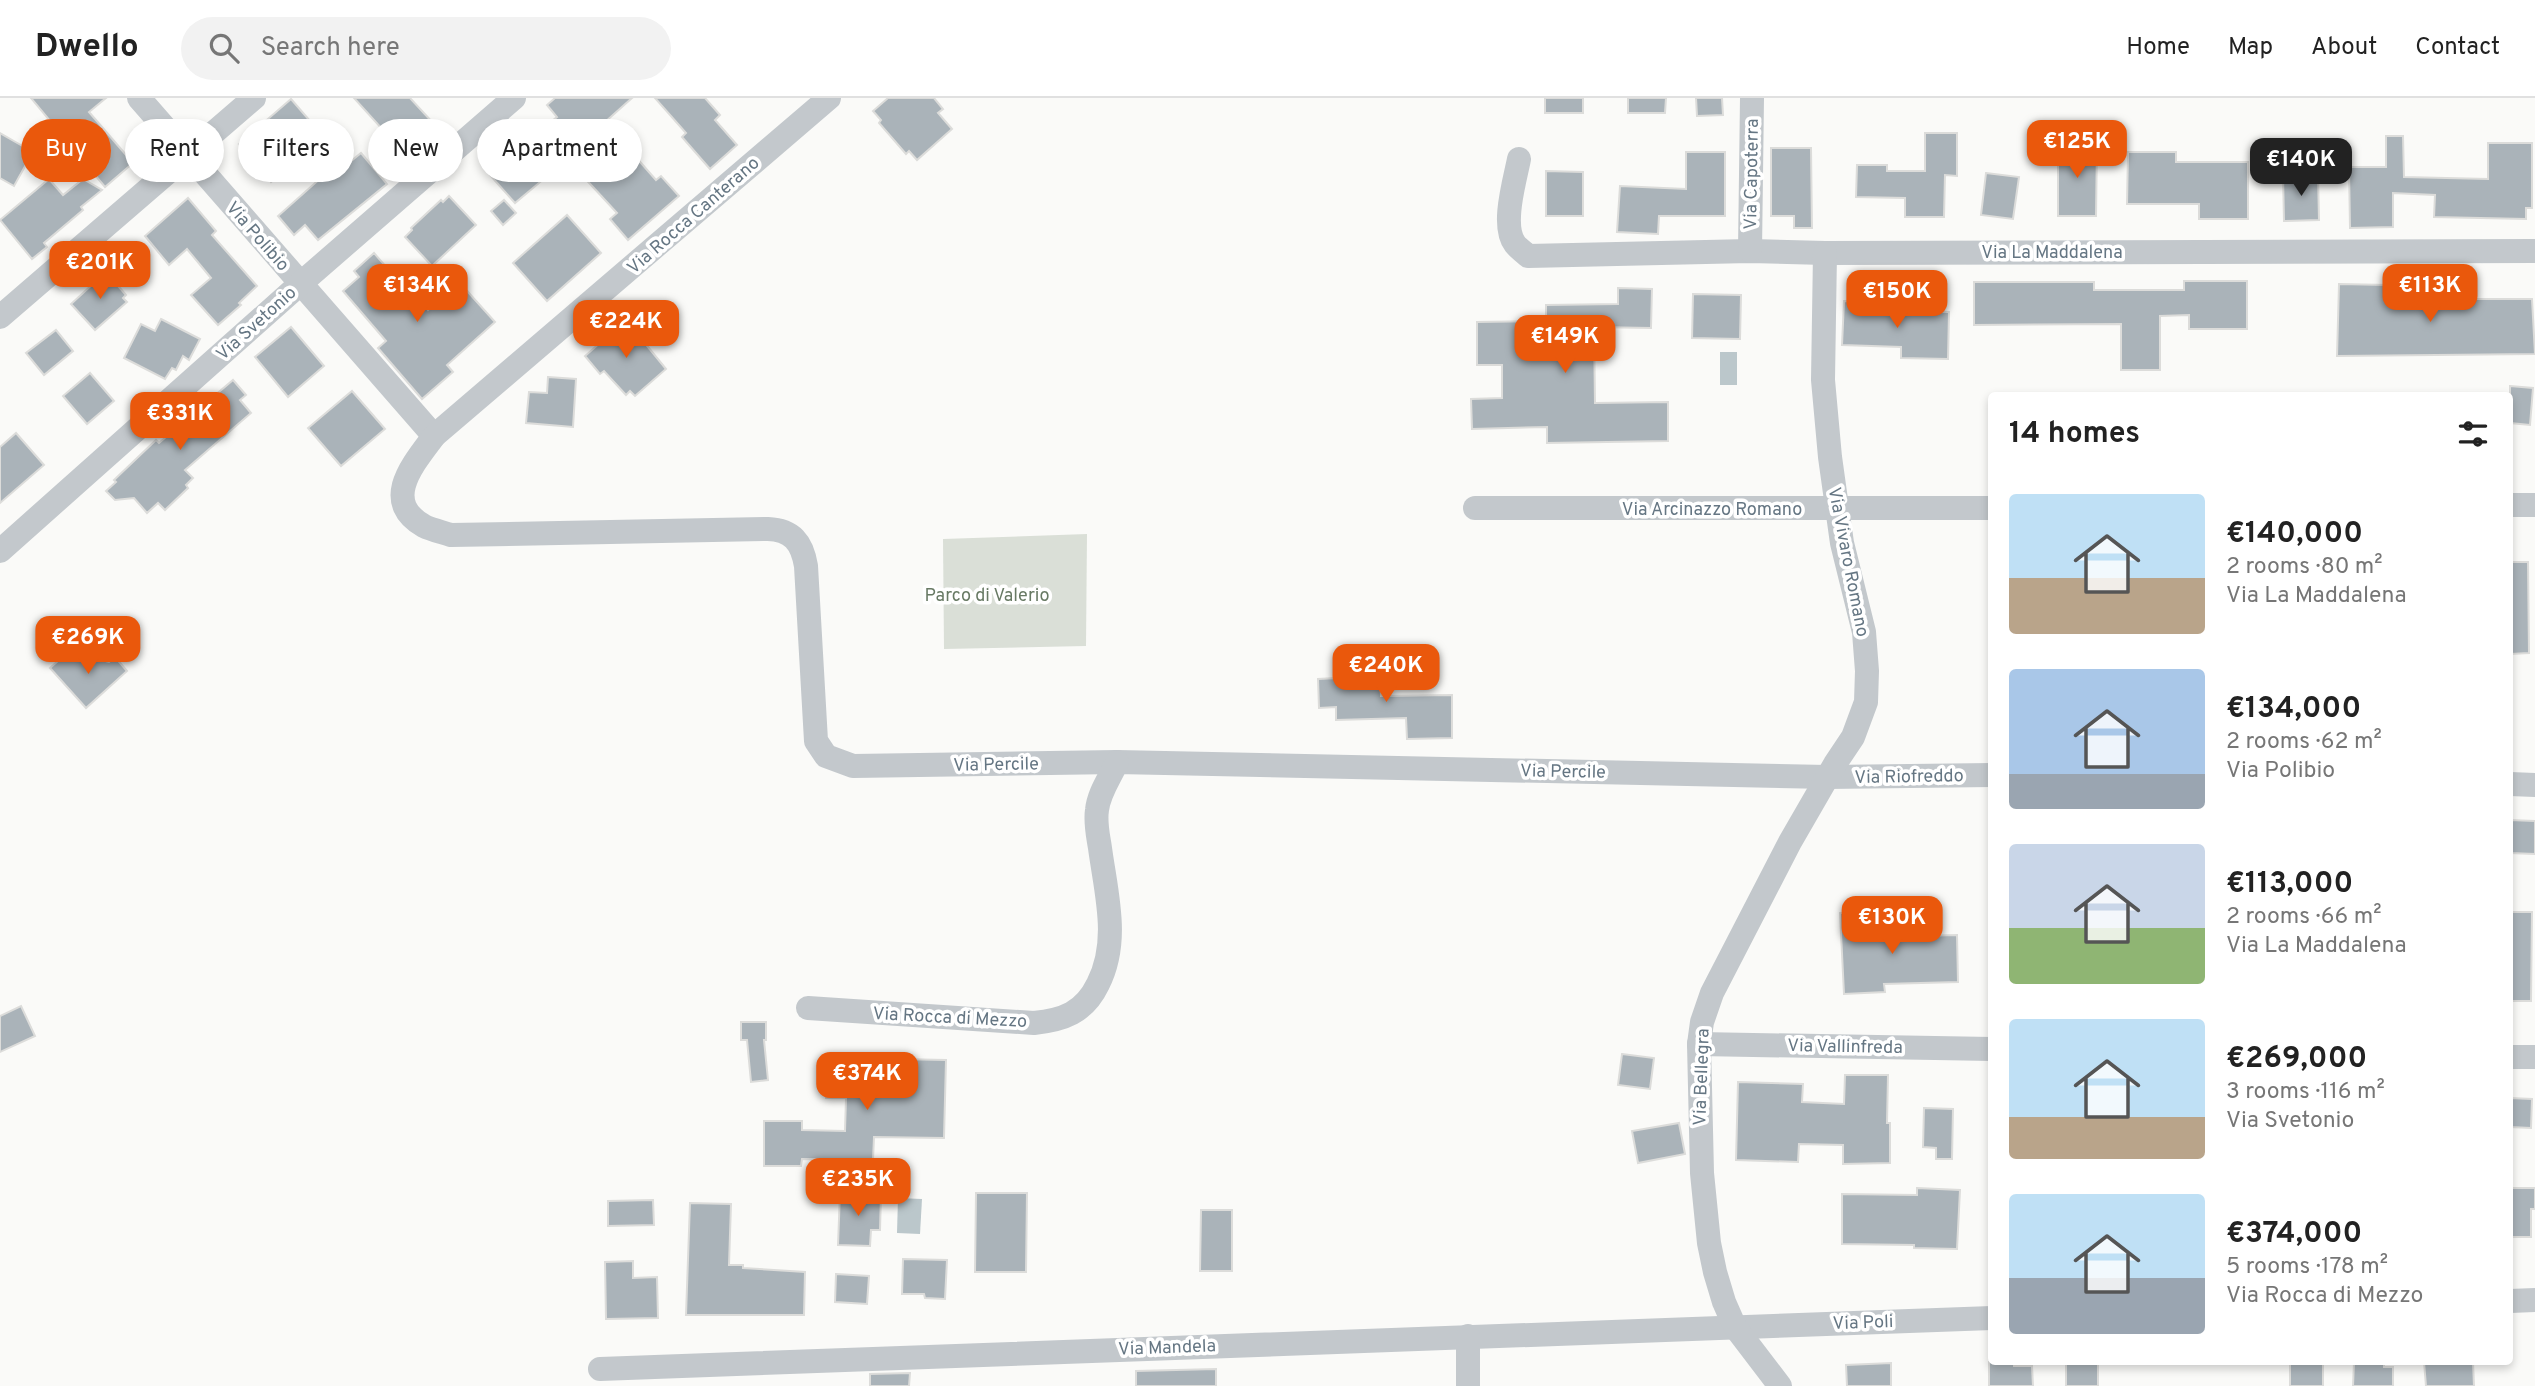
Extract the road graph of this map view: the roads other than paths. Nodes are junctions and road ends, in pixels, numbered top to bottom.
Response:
1 (139, 98) edge
2 (254, 98) edge
3 (514, 98) edge
4 (829, 98) edge
5 (1752, 98) edge
6 (157, 119) edge
7 (224, 124) edge
8 (1519, 159) dead end
9 (157, 182) edge
10 (211, 182) edge
11 (1750, 251) junction
12 (2535, 251) edge
13 (1825, 253) junction
14 (300, 284) junction
15 (0, 317) edge
16 (435, 436) junction
17 (405, 475) joint
18 (2513, 505) edge
19 (2535, 505) edge
20 (1475, 508) dead end
21 (1988, 508) edge
22 (1836, 509) junction
23 (2, 545) edge
24 (1117, 762) junction
25 (1988, 775) edge
26 (1827, 777) junction
27 (2513, 784) edge
28 (2535, 785) edge
29 (808, 1008) dead end
30 (1699, 1044) junction
31 (1988, 1049) edge
32 (2513, 1057) edge
33 (2535, 1057) edge
34 (2535, 1300) edge
35 (2513, 1301) edge
36 (1988, 1318) edge
37 (1735, 1327) junction
38 (1468, 1336) junction
39 (600, 1369) dead end
40 (1468, 1386) edge
41 (1780, 1386) edge

1 - 6 street, Via Polibio
2 - 7 street
3 - 14 street, Via Svetonio
4 - 16 street, Via Rocca Canterano
5 - 11 street, Via Capoterra
8 - 11 street, Via La Maddalena
9 - 15 street
10 - 14 street, Via Polibio
11 - 13 street, Via La Maddalena
12 - 13 street, Via La Maddalena
13 - 22 street, Via Vivaro Romano
14 - 16 street, Via Polibio
14 - 23 street, Via Svetonio
16 - 17 street, Via Rocca Canterano
17 - 24 street, Via Percile
18 - 19 street
20 - 22 street, Via Arcinazzo Romano
21 - 22 street, Via Arcinazzo Romano
22 - 26 street, Via Vivaro Romano
24 - 26 street, Via Percile
24 - 29 street, Via Rocca di Mezzo
25 - 26 street, Via Riofreddo
26 - 30 street, Via Bellegra
27 - 28 street
30 - 31 street, Via Vallinfreda
30 - 37 street, Via Bellegra
32 - 33 street
34 - 35 street
36 - 37 street, Via Poli
37 - 38 street, Via Mandela
37 - 41 street, Via Bellegra
38 - 39 street, Via Mandela
38 - 40 street

